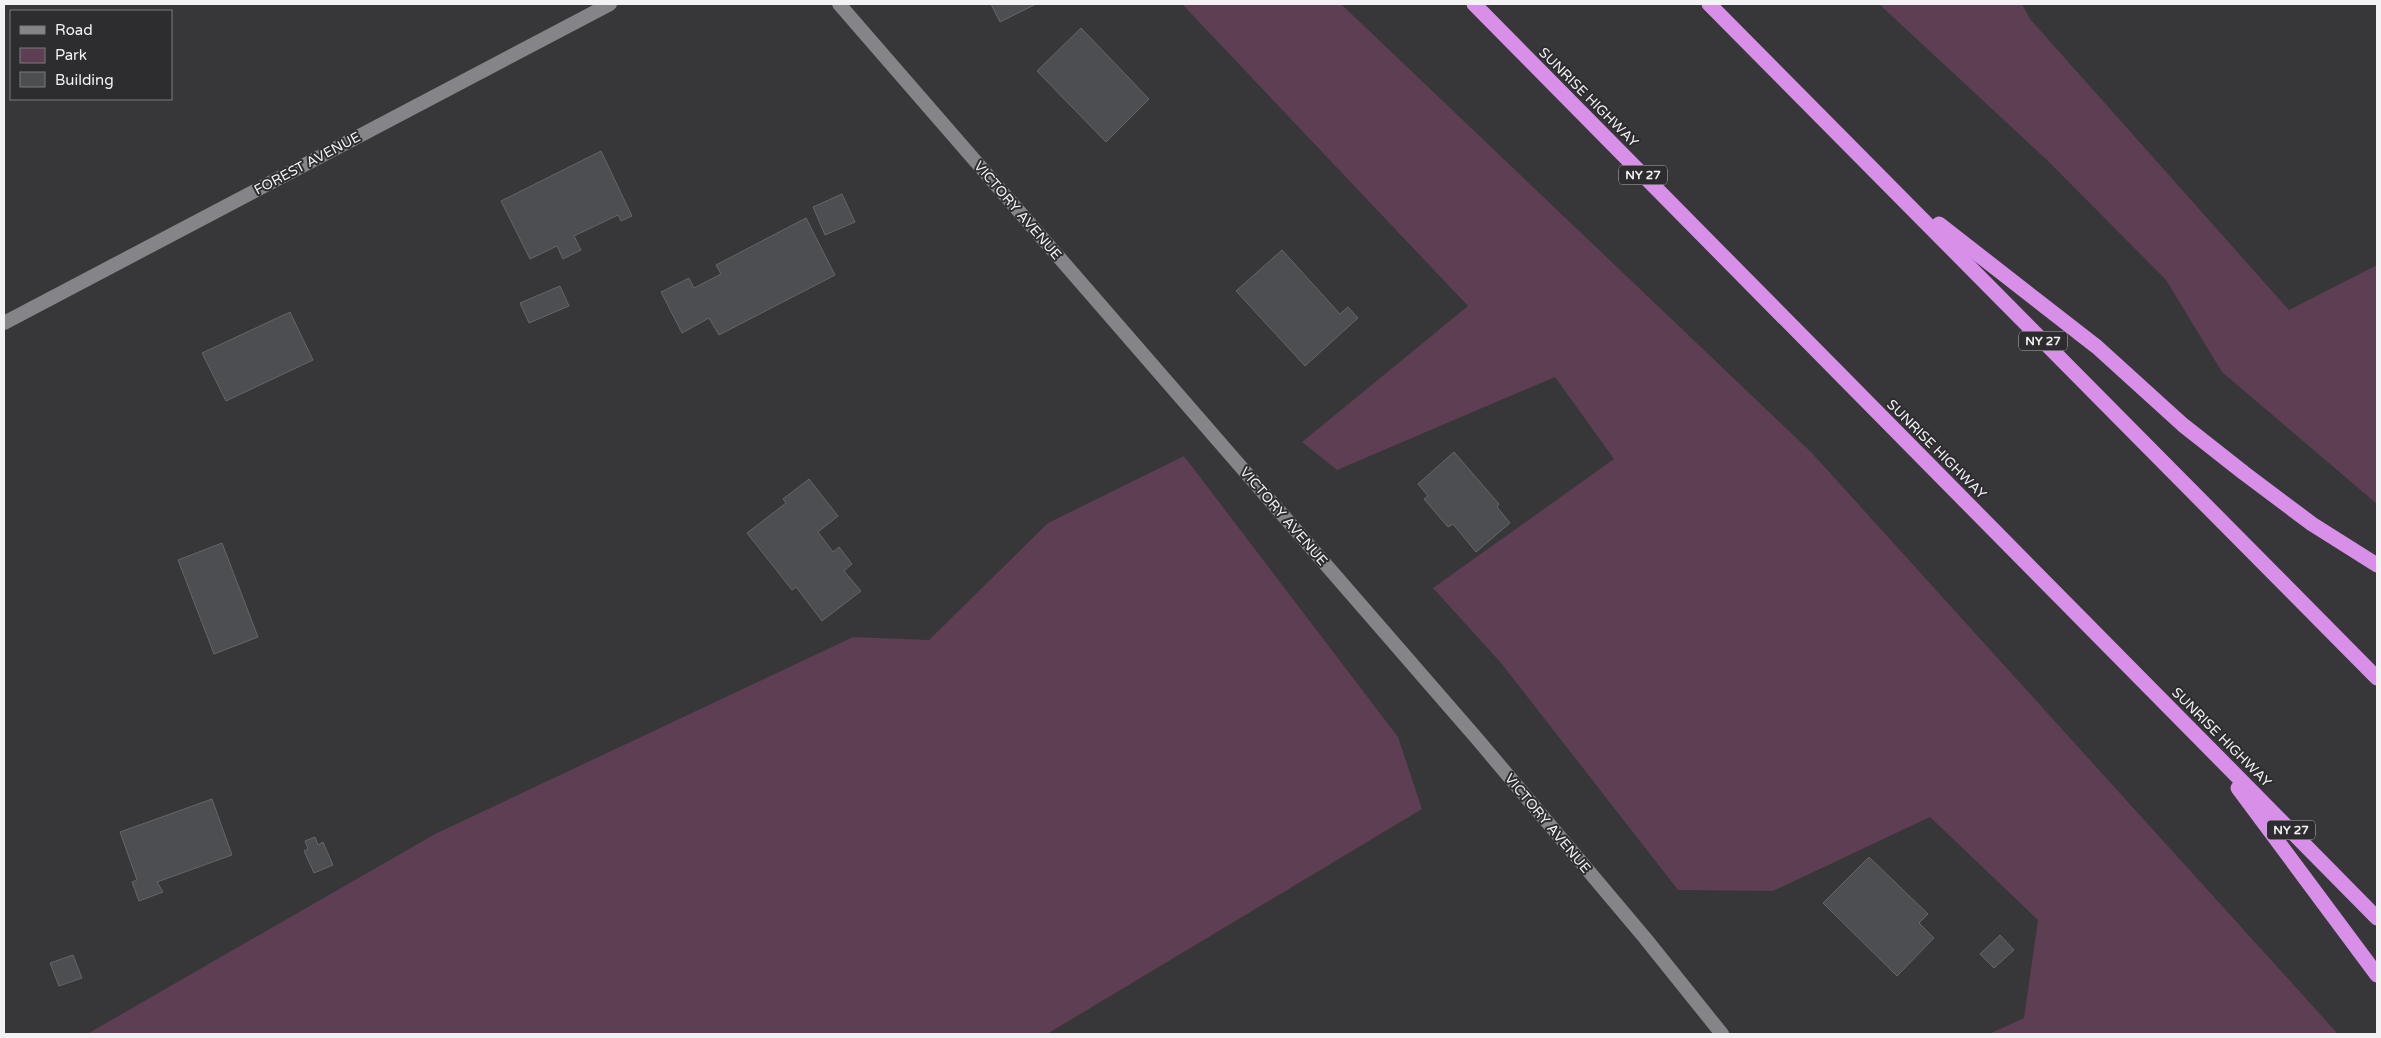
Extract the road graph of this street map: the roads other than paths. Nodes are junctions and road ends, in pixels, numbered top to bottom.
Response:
1 (610, 4) edge
2 (839, 4) edge
3 (1474, 4) edge
4 (1709, 4) edge
5 (1891, 187) junction
6 (4, 323) edge
7 (2377, 564) edge
8 (2377, 678) edge
9 (2204, 743) junction
10 (2377, 918) edge
11 (2377, 974) edge
12 (1722, 1034) edge

1 - 6 street, FOREST AVENUE
2 - 12 street, VICTORY AVENUE
3 - 9 highway, SUNRISE HIGHWAY / NY 27
4 - 5 highway, NY 27
5 - 7 highway
5 - 8 highway, NY 27
9 - 10 highway, SUNRISE HIGHWAY / NY 27
9 - 11 highway

